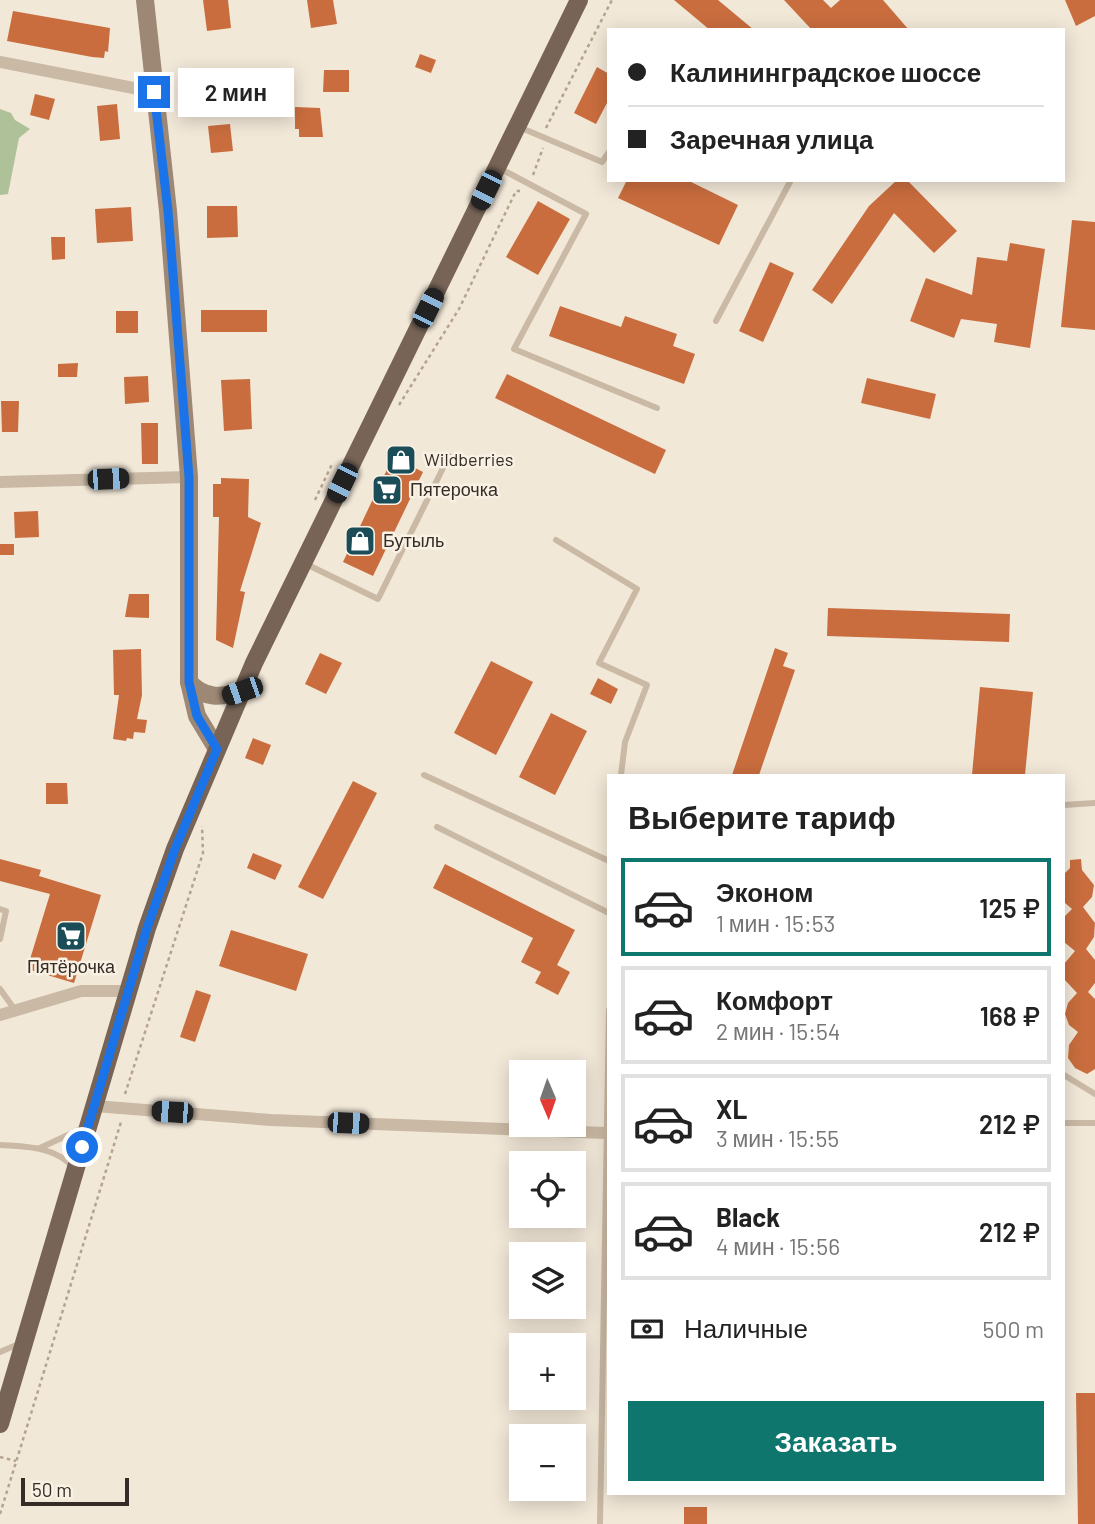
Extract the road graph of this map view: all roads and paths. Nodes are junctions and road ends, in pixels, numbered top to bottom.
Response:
1 (145, 0) edge
2 (579, 0) edge
3 (0, 62) edge
4 (154, 92) junction
5 (517, 127) junction
6 (607, 155) edge
7 (497, 167) junction
8 (790, 182) edge
9 (716, 321) dead end
10 (657, 408) dead end
11 (449, 456) dead end
12 (189, 477) junction
13 (0, 482) edge
14 (556, 540) dead end
15 (303, 563) junction
16 (189, 682) junction
17 (242, 691) junction
18 (217, 749) junction
19 (621, 774) edge
20 (424, 775) dead end
21 (1095, 803) edge
22 (1065, 805) edge
23 (202, 821) dead end
24 (437, 827) dead end
25 (607, 860) edge
26 (0, 909) edge
27 (607, 911) edge
28 (0, 939) edge
29 (0, 989) edge
30 (129, 991) junction
31 (15, 1010) junction
32 (0, 1015) edge
33 (1065, 1076) edge
34 (1095, 1094) edge
35 (95, 1106) junction
36 (123, 1108) junction
37 (1065, 1123) edge
38 (1095, 1123) edge
39 (89, 1125) junction
40 (607, 1133) edge
41 (0, 1145) edge
42 (40, 1148) junction
43 (75, 1169) junction
44 (607, 1182) edge
45 (25, 1342) junction
46 (0, 1352) edge
47 (4, 1393) edge
48 (0, 1424) edge
49 (0, 1457) edge
50 (16, 1461) junction
51 (0, 1514) edge
52 (600, 1524) edge

1 - 4 main road
2 - 5 main road
3 - 4 street
4 - 12 main road
5 - 6 lane
5 - 7 main road
7 - 10 lane
7 - 15 main road
8 - 9 lane
11 - 15 lane
12 - 13 street
12 - 16 main road
14 - 19 lane
15 - 17 main road
16 - 17 main road
16 - 18 main road
17 - 18 main road
18 - 30 main road
20 - 25 lane
21 - 22 lane
23 - 36 path
24 - 27 lane
26 - 28 lane
29 - 31 lane
30 - 31 street
30 - 35 main road
31 - 32 street
33 - 34 lane
35 - 36 street
35 - 39 main road
36 - 40 street
36 - 50 path
37 - 38 lane
39 - 42 lane
39 - 43 main road
41 - 42 lane
42 - 43 lane
43 - 45 main road
44 - 52 lane
45 - 46 lane
45 - 47 main road
47 - 48 main road
49 - 50 path
50 - 51 path

